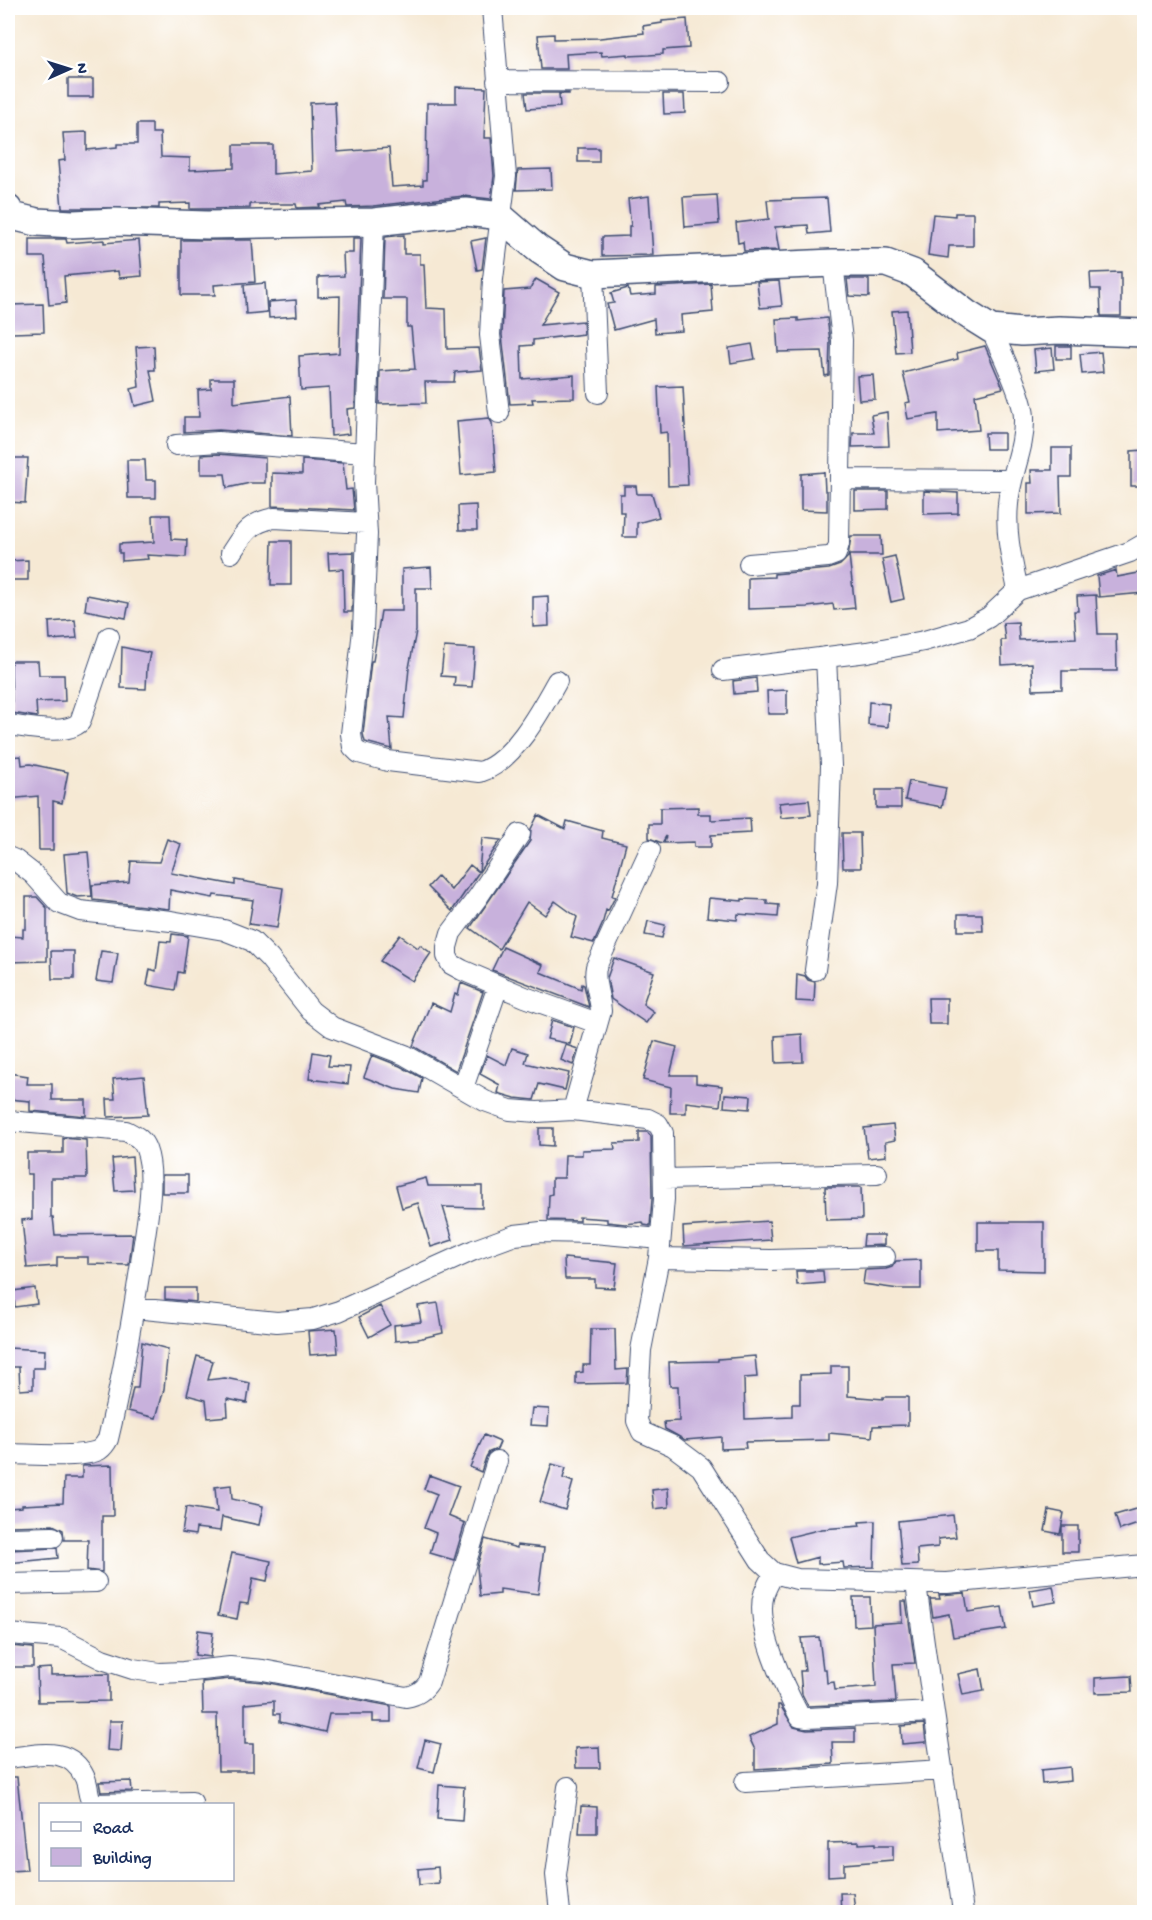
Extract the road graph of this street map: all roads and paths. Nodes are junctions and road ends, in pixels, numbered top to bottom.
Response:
1 (492, 8) edge
2 (497, 81) junction
3 (720, 82) dead end
4 (8, 209) edge
5 (501, 217) junction
6 (374, 222) junction
7 (833, 263) junction
8 (593, 274) junction
9 (991, 328) junction
10 (1144, 333) edge
11 (598, 393) dead end
12 (499, 413) dead end
13 (176, 445) dead end
14 (365, 453) junction
15 (840, 479) junction
16 (1012, 480) junction
17 (366, 523) junction
18 (1144, 544) edge
19 (231, 553) dead end
20 (749, 564) dead end
21 (1018, 590) junction
22 (109, 637) dead end
23 (826, 657) junction
24 (723, 670) dead end
25 (557, 681) dead end
26 (8, 725) edge
27 (520, 834) dead end
28 (650, 850) dead end
29 (8, 857) edge
30 (815, 970) dead end
31 (498, 986) junction
32 (597, 1023) junction
33 (463, 1088) junction
34 (573, 1110) junction
35 (8, 1121) edge
36 (877, 1174) dead end
37 (664, 1179) junction
38 (659, 1249) junction
39 (885, 1257) dead end
40 (134, 1308) junction
41 (8, 1454) edge
42 (497, 1461) dead end
43 (53, 1537) dead end
44 (8, 1538) edge
45 (1144, 1565) edge
46 (774, 1573) junction
47 (96, 1582) dead end
48 (916, 1583) junction
49 (8, 1584) edge
50 (8, 1634) edge
51 (933, 1712) junction
52 (8, 1758) edge
53 (943, 1770) junction
54 (745, 1782) dead end
55 (568, 1787) dead end
56 (192, 1802) dead end
57 (92, 1803) edge
58 (142, 1803) edge
59 (560, 1912) edge
60 (963, 1912) edge

1 - 2 street
2 - 3 street
2 - 5 street
4 - 6 street
5 - 6 street
5 - 8 street
5 - 12 street
6 - 14 street
7 - 8 street
7 - 9 street
7 - 15 street
8 - 11 street
9 - 10 street
9 - 16 street
13 - 14 street
14 - 17 street
15 - 16 street
15 - 20 street
16 - 21 street
17 - 19 street
17 - 25 street
18 - 21 street
21 - 23 street
22 - 26 street
23 - 24 street
23 - 30 street
27 - 31 street
28 - 32 street
29 - 33 street
31 - 32 street
31 - 33 street
32 - 34 street
33 - 34 street
34 - 37 street
35 - 40 street
36 - 37 street
37 - 38 street
38 - 39 street
38 - 40 street
38 - 46 street
40 - 41 street
42 - 50 street
43 - 44 street
45 - 48 street
46 - 48 street
46 - 51 street
47 - 49 street
48 - 51 street
51 - 53 street
52 - 57 street
53 - 54 street
53 - 60 street
55 - 59 street
56 - 58 street

